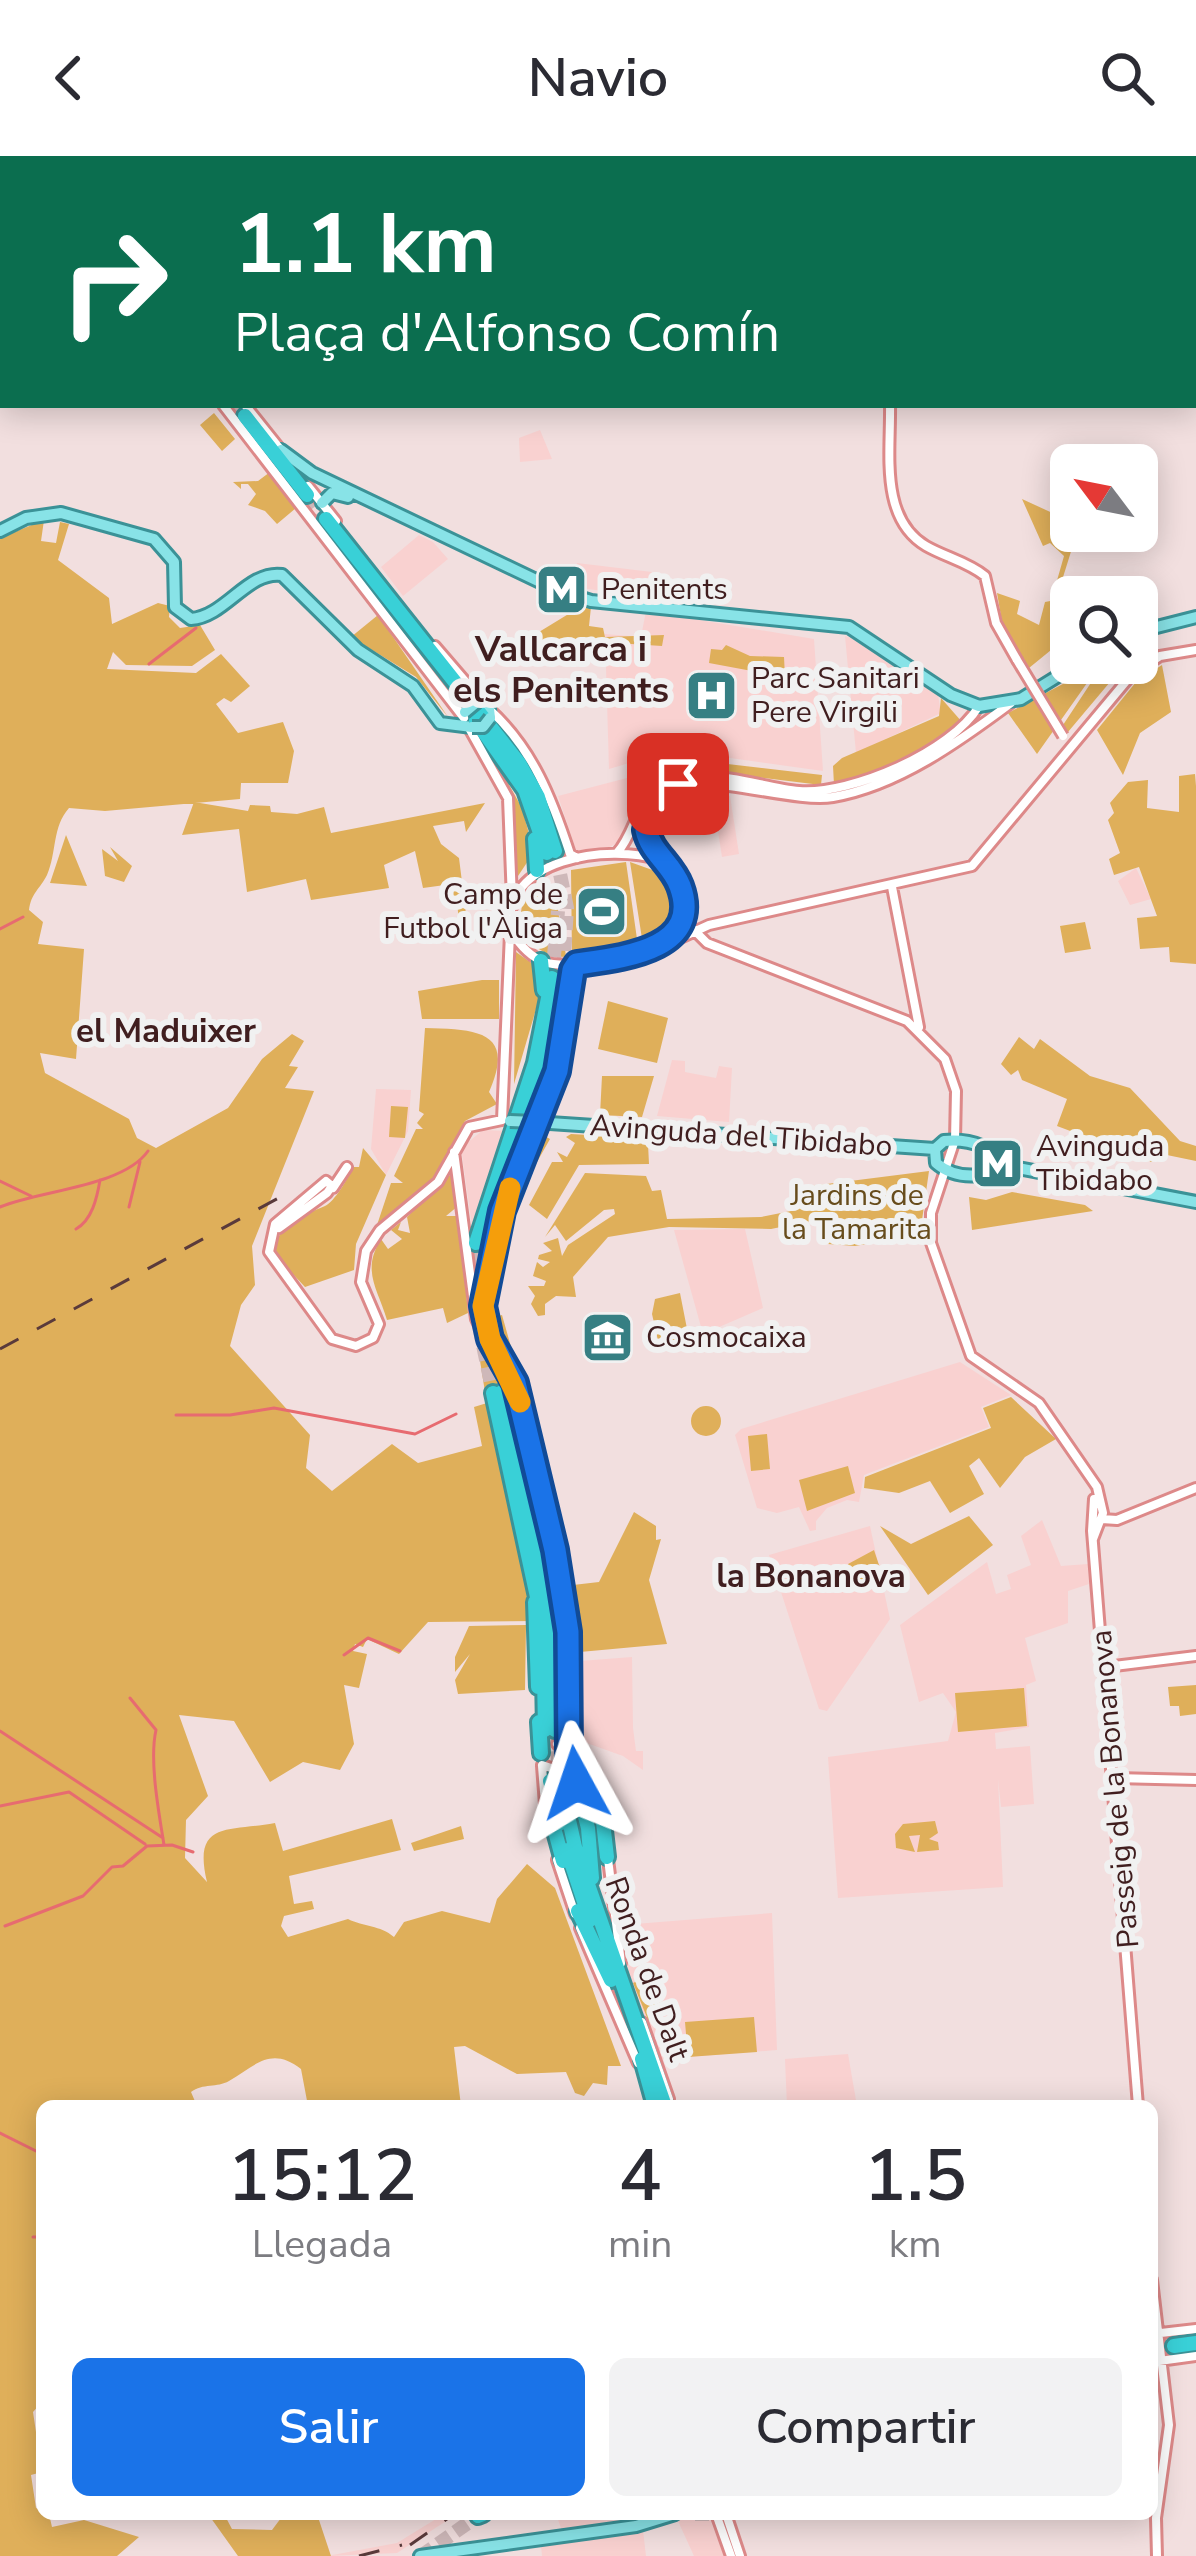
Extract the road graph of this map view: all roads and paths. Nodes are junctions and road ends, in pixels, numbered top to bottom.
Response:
1 (890, 408) edge
2 (235, 410) edge
3 (281, 449) junction
4 (314, 508) junction
5 (384, 509) junction
6 (0, 533) edge
7 (1196, 617) edge
8 (1158, 627) edge
9 (1196, 650) edge
10 (1050, 680) edge
11 (984, 711) junction
12 (473, 714) junction
13 (1074, 747) junction
14 (683, 780) junction
15 (551, 852) tunnel mouth
16 (617, 853) junction
17 (596, 859) junction
18 (660, 860) junction
19 (569, 862) junction
20 (537, 870) junction
21 (892, 887) junction
22 (512, 901) junction
23 (683, 905) junction
24 (708, 925) junction
25 (511, 931) junction
26 (694, 931) junction
27 (705, 941) junction
28 (653, 951) junction
29 (541, 961) junction
30 (577, 964) junction
31 (562, 979) junction
32 (918, 1015) junction
33 (907, 1021) junction
34 (920, 1027) junction
35 (506, 1120) junction
36 (537, 1122) junction
37 (955, 1140) junction
38 (453, 1151) junction
39 (1001, 1155) junction
40 (508, 1156) junction
41 (935, 1156) junction
42 (1013, 1167) junction
43 (948, 1172) junction
44 (994, 1174) junction
45 (327, 1188) dead end
46 (936, 1195) junction
47 (1196, 1202) edge
48 (480, 1247) junction
49 (1089, 1477) junction
50 (1196, 1489) edge
51 (1094, 1498) junction
52 (1102, 1519) junction
53 (1093, 1539) junction
54 (532, 1567) junction
55 (1196, 1656) edge
56 (553, 1661) junction
57 (1106, 1666) junction
58 (558, 1689) dead end
59 (553, 1735) junction
60 (569, 1756) junction
61 (584, 1766) dead end
62 (550, 1770) junction
63 (1115, 1778) junction
64 (1196, 1780) edge
65 (607, 1857) junction
66 (651, 2100) edge
67 (651, 2100) edge
68 (666, 2100) edge
69 (667, 2100) edge
70 (1138, 2100) edge
71 (1196, 2329) edge
72 (1158, 2334) edge
73 (1196, 2343) edge
74 (1174, 2346) dead end
75 (1196, 2356) edge
76 (1158, 2362) edge
77 (1158, 2367) edge
78 (1158, 2505) edge
79 (653, 2520) edge
80 (718, 2520) edge
81 (728, 2520) edge
82 (1156, 2520) edge
83 (420, 2556) edge
84 (730, 2556) edge
85 (740, 2556) edge
86 (1157, 2556) edge

1 - 13 street, bridge
2 - 3 street
2 - 4 highway
3 - 4 street
3 - 5 main road
4 - 5 main road
4 - 12 highway
5 - 11 main road
6 - 12 main road
7 - 8 main road
9 - 13 street
10 - 11 main road
11 - 14 street
12 - 15 highway
12 - 17 street
12 - 19 highway
12 - 20 highway
12 - 22 street
13 - 21 street
14 - 16 street
14 - 18 street
16 - 17 street
16 - 18 street
17 - 19 street
18 - 23 street
19 - 20 street
20 - 22 street
21 - 24 street
21 - 32 street
22 - 25 street
23 - 26 street
23 - 28 street
24 - 26 street
24 - 27 street
25 - 29 street
25 - 35 street
26 - 27 street
26 - 28 street
27 - 33 street
28 - 30 street
29 - 30 street
29 - 40 highway
30 - 31 street
31 - 36 street
31 - 40 highway
32 - 33 street
32 - 34 street
33 - 34 street
34 - 37 street
35 - 36 main road, Avinguda del Tibidabo, bridge
35 - 38 street
36 - 41 main road, Avinguda del Tibidabo
36 - 48 street
37 - 39 main road
37 - 41 main road
37 - 43 street
38 - 45 street
38 - 48 street
39 - 42 main road
39 - 44 main road
40 - 48 highway
41 - 43 main road
41 - 46 street
42 - 44 main road
42 - 47 main road
43 - 44 main road
43 - 46 street
46 - 49 street
48 - 59 street
48 - 60 street
49 - 51 street
49 - 52 street
50 - 52 street
51 - 52 street
51 - 53 street, Passeig de la Bonanova
52 - 53 street
53 - 57 street, Passeig de la Bonanova
54 - 56 highway
54 - 59 highway
54 - 62 highway
55 - 57 street
56 - 58 highway
56 - 59 highway
57 - 63 street, Passeig de la Bonanova
59 - 60 street
59 - 62 street
60 - 62 street
60 - 62 street
61 - 65 highway
62 - 65 street
62 - 66 highway, Ronda de Dalt
62 - 67 street
62 - 68 highway, Ronda de Dalt
63 - 64 street
63 - 70 street, Passeig de la Bonanova
65 - 69 street
71 - 72 street
73 - 74 highway
75 - 76 street
77 - 78 street
79 - 83 main road
80 - 84 street
81 - 85 street
82 - 86 street

